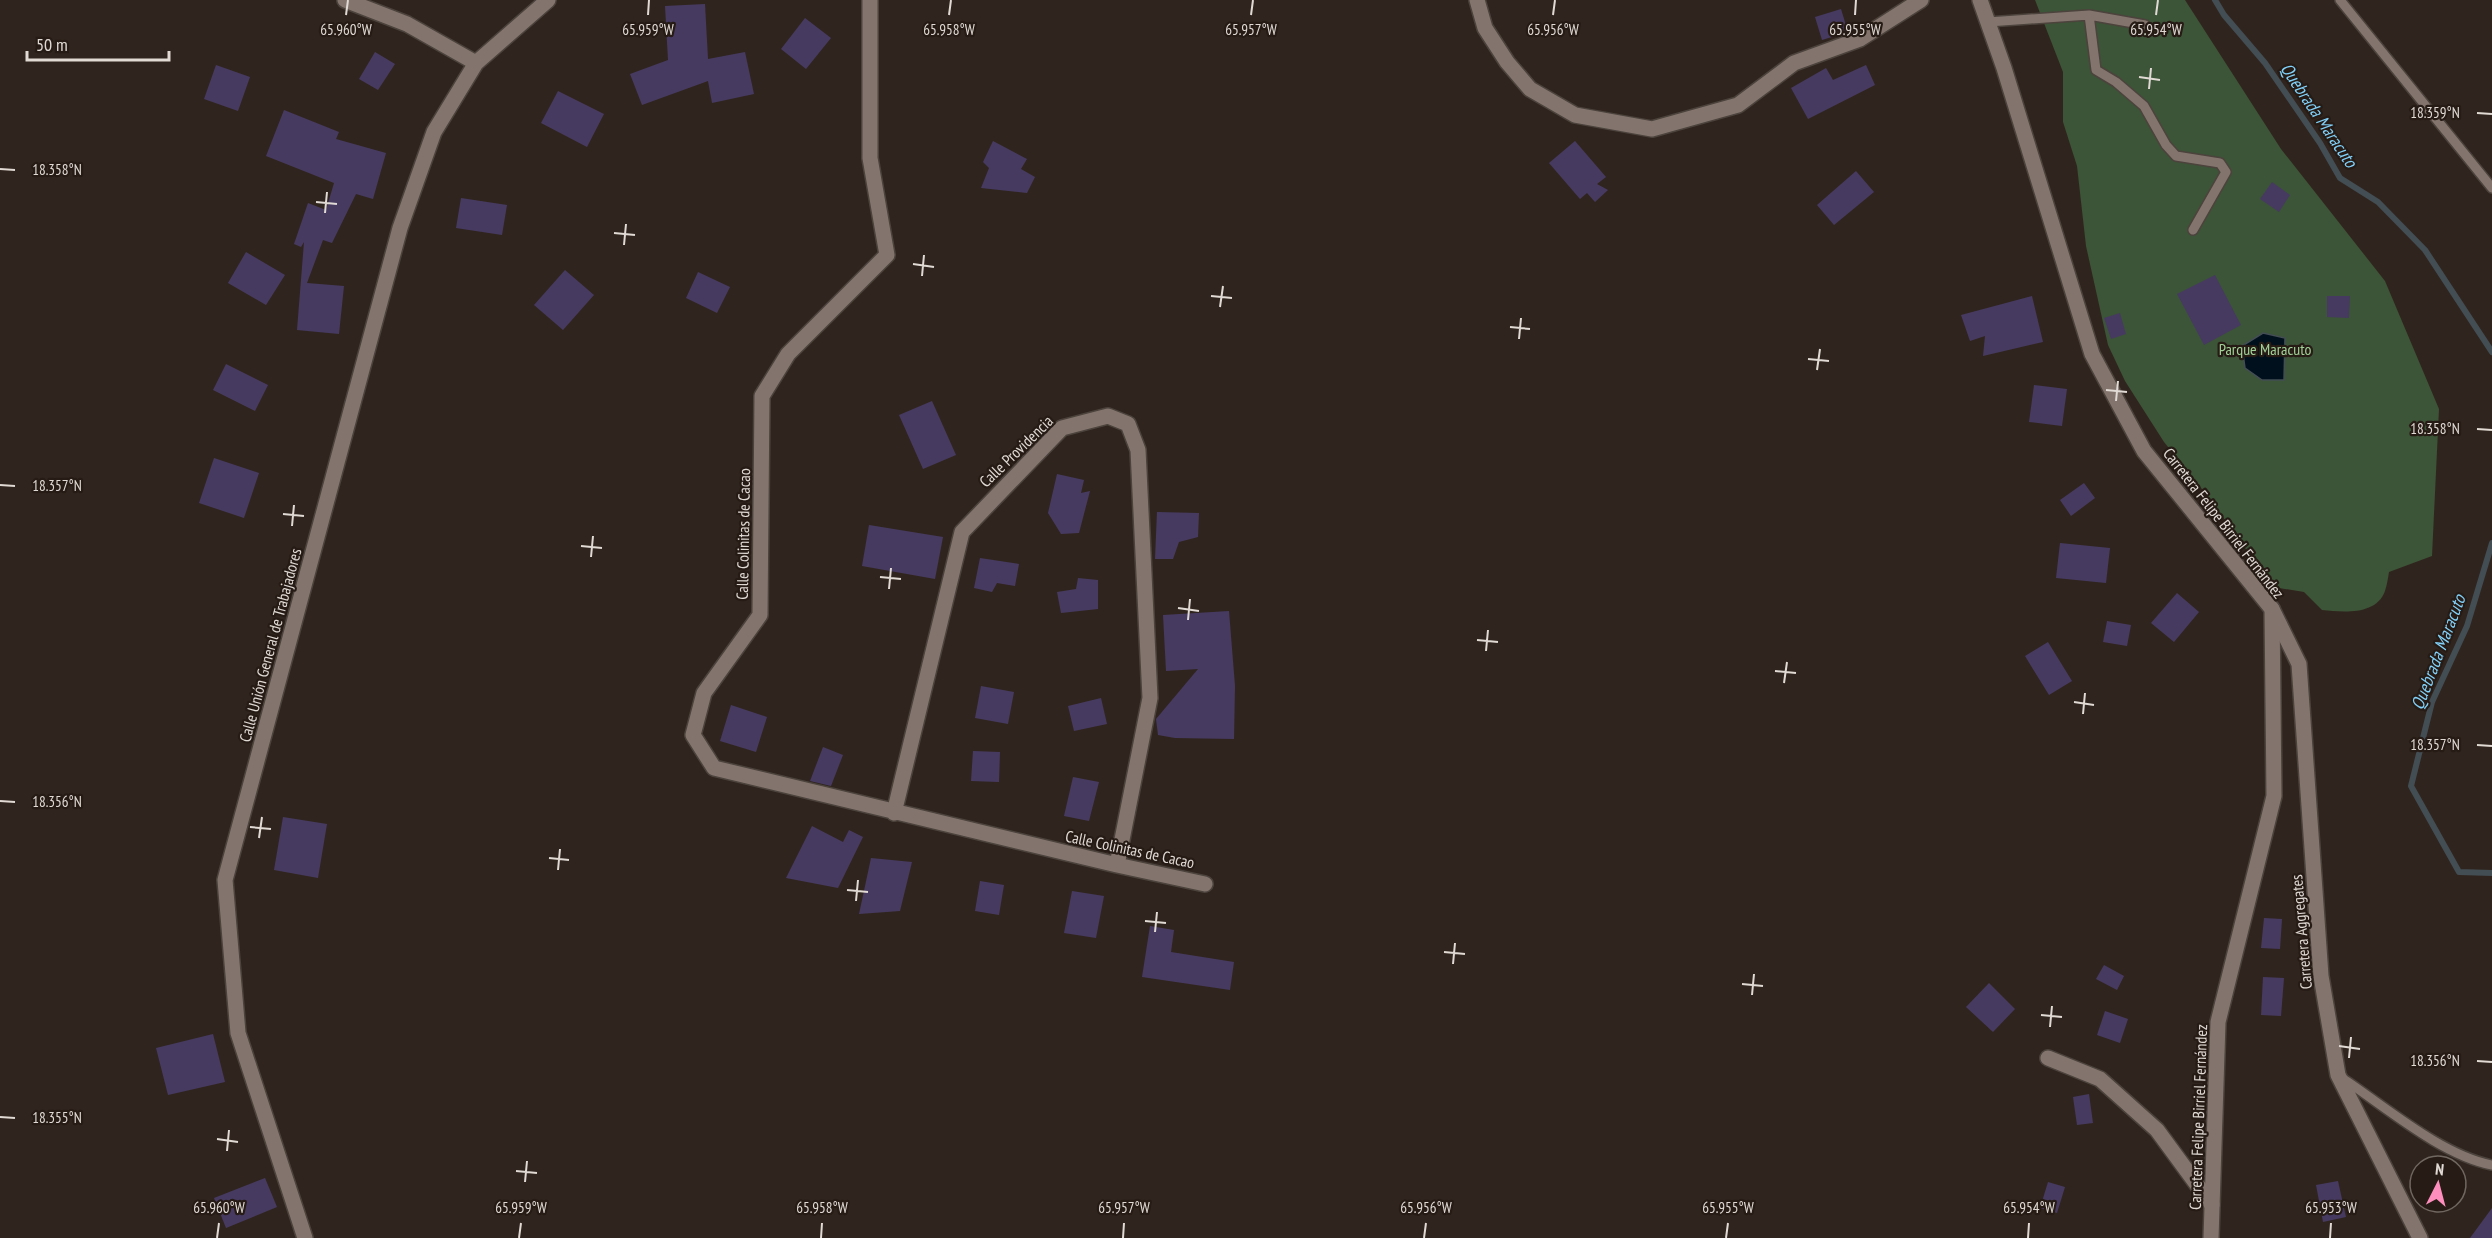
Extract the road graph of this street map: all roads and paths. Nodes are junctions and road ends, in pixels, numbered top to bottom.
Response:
1 (345, 0) edge
2 (548, 0) edge
3 (870, 0) edge
4 (1477, 0) edge
5 (1920, 0) edge
6 (1980, 0) edge
7 (2340, 0) edge
8 (2089, 15) junction
9 (1988, 22) junction
10 (2145, 25) dead end
11 (476, 63) junction
12 (2492, 188) edge
13 (2193, 230) dead end
14 (2272, 609) junction
15 (894, 813) junction
16 (1117, 866) junction
17 (1204, 884) dead end
18 (2048, 1058) dead end
19 (2338, 1075) junction
20 (2492, 1165) edge
21 (2212, 1205) junction
22 (305, 1238) edge
23 (2211, 1238) edge
24 (2420, 1238) edge

1 - 11 street
2 - 11 street, Calle Unión General de Trabajadores
3 - 15 street, Calle Colinitas de Cacao
4 - 5 street
6 - 9 street, Carretera Felipe Birriel Fernández
7 - 12 lane
8 - 9 lane
8 - 10 lane
8 - 13 lane
9 - 14 street, Carretera Felipe Birriel Fernández
11 - 22 street, Calle Unión General de Trabajadores
14 - 19 street, Carretera Aggregates
14 - 21 street, Carretera Felipe Birriel Fernández
15 - 16 street, Calle Colinitas de Cacao
15 - 16 street, Calle Providencia
16 - 17 street, Calle Colinitas de Cacao
18 - 21 street
19 - 20 lane
19 - 24 street, Carretera Aggregates
21 - 23 street, Carretera Felipe Birriel Fernández

